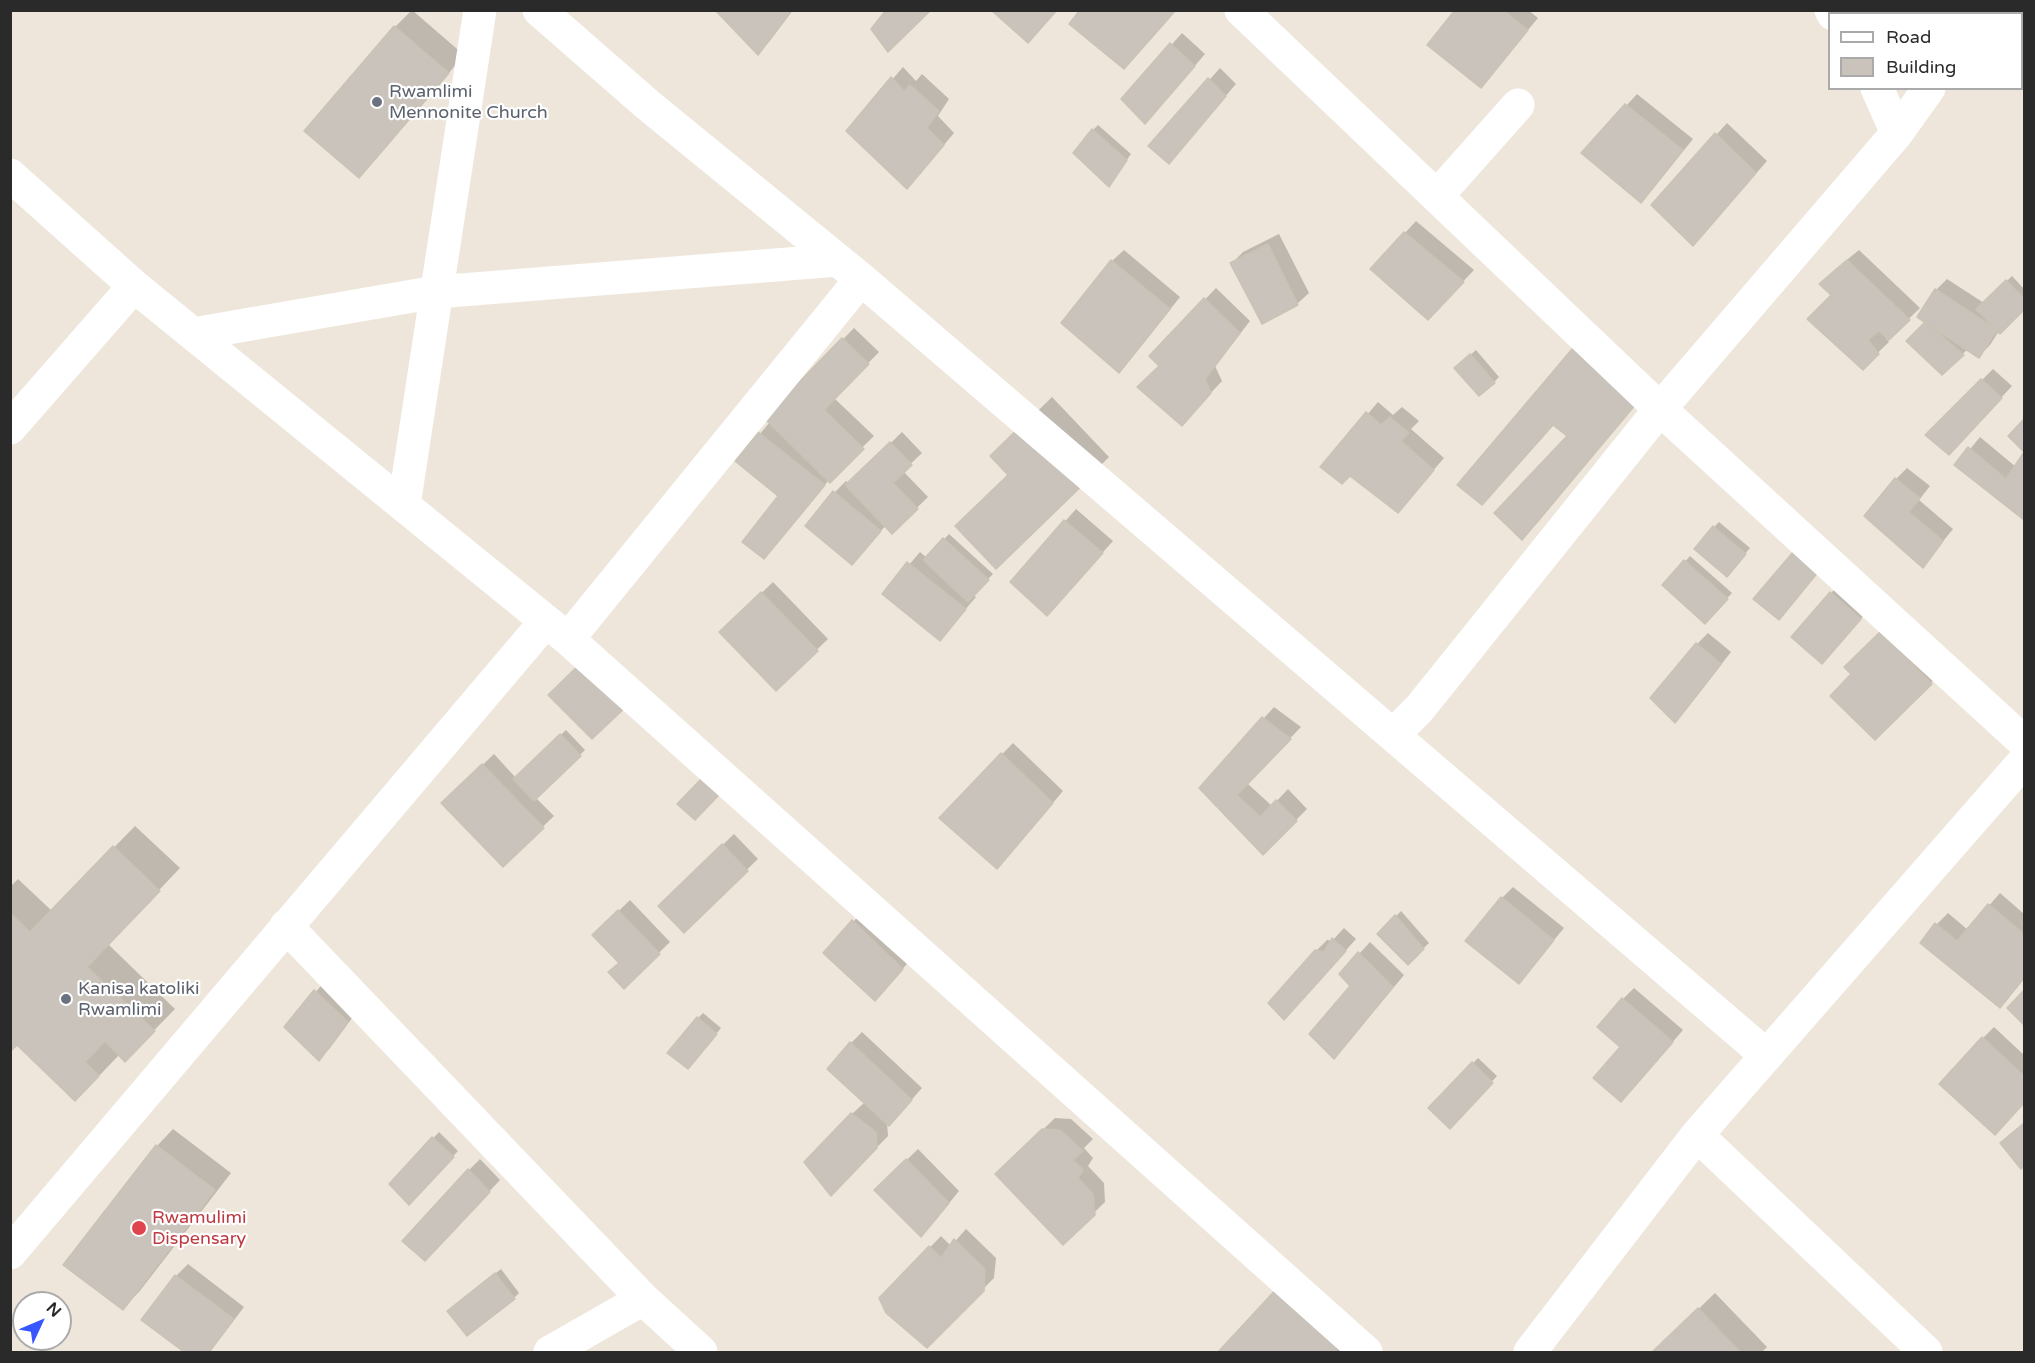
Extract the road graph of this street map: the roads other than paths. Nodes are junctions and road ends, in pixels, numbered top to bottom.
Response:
1 (480, 10) edge
2 (539, 10) edge
3 (1241, 10) edge
4 (1878, 90) edge
5 (1928, 90) edge
6 (1518, 105) dead end
7 (1897, 133) junction
8 (10, 175) edge
9 (1437, 196) junction
10 (849, 269) junction
11 (134, 286) junction
12 (436, 292) junction
13 (193, 334) junction
14 (1660, 409) junction
15 (10, 428) edge
16 (404, 506) junction
17 (557, 630) junction
18 (1393, 735) junction
19 (2025, 742) edge
20 (2025, 761) edge
21 (286, 926) junction
22 (1766, 1055) junction
23 (1697, 1135) junction
24 (10, 1253) edge
25 (643, 1299) junction
26 (550, 1353) edge
27 (701, 1353) edge
28 (1366, 1353) edge
29 (1530, 1353) edge
30 (1926, 1353) edge

1 - 12 street
2 - 10 street
3 - 9 street
4 - 7 street
5 - 7 street
6 - 9 street
7 - 14 street
8 - 11 street
9 - 14 street
10 - 12 street
10 - 17 street
10 - 18 street
11 - 13 street
11 - 15 street
12 - 13 street
12 - 16 street
13 - 16 street
14 - 18 street
14 - 19 street
16 - 17 street
17 - 21 street
17 - 28 street
18 - 22 street
20 - 22 street
21 - 24 street
21 - 25 street
22 - 23 street
23 - 29 street
23 - 30 street
25 - 26 street
25 - 27 street

